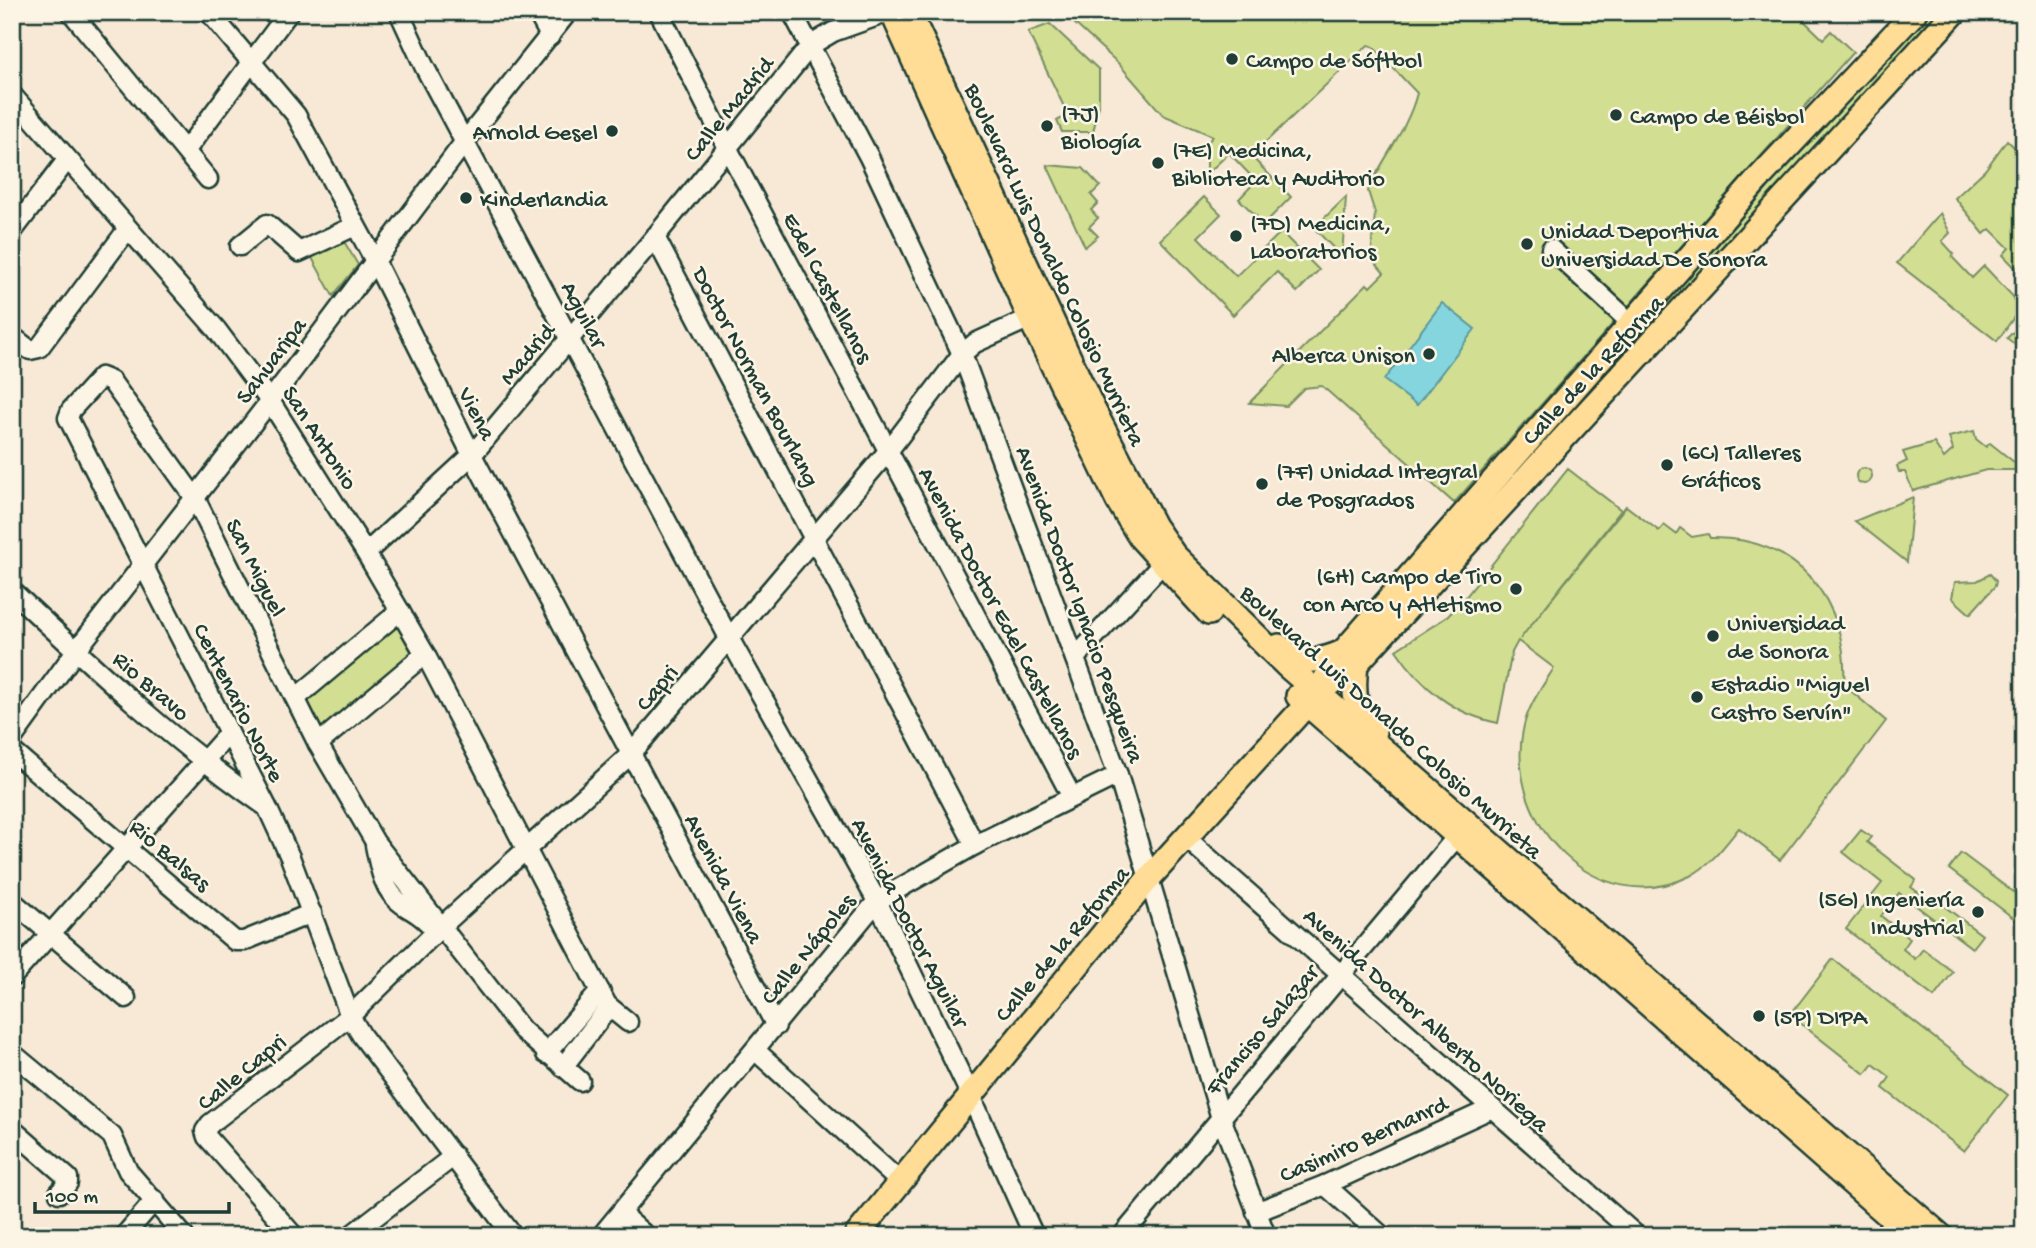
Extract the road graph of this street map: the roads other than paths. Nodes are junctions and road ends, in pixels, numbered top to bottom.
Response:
1 (71, 12) edge
2 (209, 12) edge
3 (289, 12) edge
4 (399, 12) edge
5 (537, 12) edge
6 (568, 12) edge
7 (659, 12) edge
8 (792, 12) edge
9 (891, 12) edge
10 (909, 12) edge
11 (1915, 12) edge
12 (1955, 12) edge
13 (550, 36) junction
14 (811, 45) junction
15 (251, 60) junction
16 (12, 95) edge
17 (466, 140) junction
18 (727, 148) junction
19 (186, 150) junction
20 (67, 160) junction
21 (208, 179) dead end
22 (355, 226) junction
23 (127, 230) junction
24 (12, 232) edge
25 (655, 237) junction
26 (240, 246) dead end
27 (1551, 248) dead end
28 (375, 261) junction
29 (1039, 314) junction
30 (1632, 324) junction
31 (12, 336) edge
32 (570, 339) junction
33 (962, 354) junction
34 (270, 401) junction
35 (68, 418) joint
36 (1079, 423) junction
37 (889, 450) junction
38 (472, 455) junction
39 (195, 498) junction
40 (1154, 526) junction
41 (814, 537) junction
42 (366, 553) junction
43 (142, 564) junction
44 (1162, 564) junction
45 (12, 591) edge
46 (400, 611) junction
47 (729, 638) junction
48 (75, 652) junction
49 (425, 654) junction
50 (1075, 658) junction
51 (1349, 658) junction
52 (296, 698) junction
53 (1312, 699) junction
54 (229, 733) junction
55 (12, 739) edge
56 (318, 744) junction
57 (12, 751) edge
58 (631, 754) junction
59 (204, 763) junction
60 (1118, 775) junction
61 (1430, 791) junction
62 (1072, 797) junction
63 (267, 807) junction
64 (1462, 830) junction
65 (1185, 837) junction
66 (975, 845) junction
67 (527, 848) junction
68 (127, 849) junction
69 (1149, 878) junction
70 (12, 901) edge
71 (877, 901) junction
72 (312, 913) junction
73 (441, 931) junction
74 (52, 934) junction
75 (1340, 974) junction
76 (12, 977) edge
77 (600, 991) junction
78 (126, 998) dead end
79 (609, 1007) junction
80 (351, 1016) junction
81 (628, 1022) dead end
82 (776, 1026) junction
83 (756, 1051) junction
84 (12, 1053) edge
85 (546, 1054) junction
86 (563, 1067) junction
87 (580, 1081) dead end
88 (970, 1094) junction
89 (1490, 1109) junction
90 (1220, 1115) junction
91 (12, 1129) edge
92 (454, 1156) junction
93 (900, 1182) junction
94 (1325, 1185) junction
95 (59, 1193) dead end
96 (155, 1200) junction
97 (1256, 1212) junction
98 (621, 1214) junction
99 (124, 1236) edge
100 (184, 1236) edge
101 (294, 1236) edge
102 (350, 1236) edge
103 (513, 1236) edge
104 (601, 1236) edge
105 (646, 1236) edge
106 (856, 1236) edge
107 (1034, 1236) edge
108 (1122, 1236) edge
109 (1266, 1236) edge
110 (1382, 1236) edge
111 (1637, 1236) edge
112 (1912, 1236) edge
113 (1941, 1236) edge

1 - 19 street
2 - 15 street, Viena
3 - 15 street
4 - 17 street, Aguilar
5 - 13 street
6 - 13 street, Sahuaripa
7 - 18 street
8 - 14 street, Avenida Doctor Ignacio Pesqueira
9 - 14 street, Calle Madrid
9 - 29 main road, Boulevard Luis Donaldo Colosio Murrieta
10 - 29 main road, Boulevard Luis Donaldo Colosio Murrieta
11 - 30 main road, Calle de la Reforma
12 - 51 main road, Calle de la Reforma
13 - 17 street, Sahuaripa
14 - 18 street, Calle Madrid
14 - 33 street, Avenida Doctor Ignacio Pesqueira
15 - 19 street
15 - 22 street, Viena
16 - 20 street, San Antonio
17 - 28 street, Sahuaripa
17 - 32 street, Aguilar
18 - 25 street, Calle Madrid
18 - 37 street, Edel Castellanos
19 - 21 street
20 - 23 street, San Antonio
20 - 24 street
22 - 26 street
22 - 28 street, Viena
23 - 31 street
23 - 34 street, San Antonio
25 - 32 street, Madrid
25 - 41 street, Doctor Norman Bourlang
27 - 30 street
28 - 34 street, Sahuaripa
28 - 38 street, Viena
29 - 33 street
29 - 36 main road, Boulevard Luis Donaldo Colosio Murrieta
29 - 40 main road, Boulevard Luis Donaldo Colosio Murrieta
30 - 51 main road, Calle de la Reforma
32 - 38 street, Madrid
32 - 47 street, Aguilar
33 - 37 street, Capri
33 - 50 street, Avenida Doctor Ignacio Pesqueira
34 - 39 street, Sahuaripa
34 - 42 street, San Antonio
35 - 39 street, San Miguel
35 - 43 street, Centenario Norte
36 - 40 main road
36 - 44 main road, Boulevard Luis Donaldo Colosio Murrieta
37 - 41 street, Capri
37 - 62 street, Avenida Doctor Edel Castellanos
38 - 42 street, Madrid
38 - 58 street, Viena
39 - 43 street, Sahuaripa
39 - 52 street, San Miguel
40 - 51 main road
40 - 53 main road, Boulevard Luis Donaldo Colosio Murrieta
41 - 47 street, Capri
41 - 66 street, Doctor Norman Bourlang
42 - 46 street, San Antonio
43 - 48 street, Sahuaripa
43 - 54 street, Centenario Norte
44 - 50 street
44 - 53 main road, Boulevard Luis Donaldo Colosio Murrieta
45 - 48 street, Rio Bravo
46 - 49 street, San Antonio
46 - 52 street
47 - 58 street, Capri
47 - 71 street, Avenida Doctor Aguilar
48 - 55 street, Sahuaripa
48 - 59 street, Rio Bravo
49 - 56 street
49 - 67 street, San Antonio
50 - 60 street, Avenida Doctor Ignacio Pesqueira
51 - 53 main road, Calle de la Reforma
51 - 61 main road
52 - 56 street, San Miguel
53 - 61 main road, Boulevard Luis Donaldo Colosio Murrieta
53 - 64 main road, Boulevard Luis Donaldo Colosio Murrieta
53 - 65 main road, Calle de la Reforma
54 - 59 street
54 - 63 street, Centenario Norte
56 - 73 street, San Miguel
57 - 68 street, Rio Balsas
58 - 67 street, Capri
58 - 82 street, Avenida Viena
59 - 63 street, Rio Bravo
59 - 68 street
60 - 62 street, Calle Nápoles
60 - 69 street, Avenida Doctor Ignacio Pesqueira
61 - 64 main road, Boulevard Luis Donaldo Colosio Murrieta
62 - 66 street, Calle Nápoles
63 - 72 street, Centenario Norte
64 - 75 street, Franciso Salazar
64 - 112 main road, Boulevard Luis Donaldo Colosio Murrieta
64 - 113 main road, Boulevard Luis Donaldo Colosio Murrieta
65 - 69 main road, Calle de la Reforma
65 - 75 street, Avenida Doctor Alberto Noriega
66 - 71 street, Calle Nápoles
67 - 73 street, Capri
67 - 77 street, San Antonio
68 - 72 street, Rio Balsas
68 - 74 street
69 - 88 main road, Calle de la Reforma
69 - 90 street, Avenida Doctor Ignacio Pesqueira
70 - 74 street
71 - 82 street, Calle Nápoles
71 - 88 street, Avenida Doctor Aguilar
72 - 80 street, Centenario Norte
73 - 80 street, Capri
73 - 85 street, San Miguel
74 - 76 street
74 - 78 street
75 - 89 street, Avenida Doctor Alberto Noriega
75 - 90 street, Franciso Salazar
77 - 79 street
77 - 85 street
79 - 81 street
79 - 86 street
80 - 92 street, Centenario Norte
80 - 101 street, Calle Capri
82 - 83 street, Calle Nápoles
83 - 93 street
83 - 98 street, Calle Nápoles
84 - 96 street
85 - 86 street, San Miguel
86 - 87 street, San Miguel
88 - 93 main road, Calle de la Reforma
88 - 107 street, Avenida Doctor Aguilar
89 - 94 street, Casimiro Bernanrd
89 - 111 street, Avenida Doctor Alberto Noriega
90 - 97 street, Avenida Doctor Ignacio Pesqueira
90 - 108 street, Franciso Salazar
91 - 95 street
92 - 102 street
92 - 103 street, Centenario Norte
93 - 106 main road, Calle de la Reforma
94 - 97 street, Casimiro Bernanrd
94 - 110 street
96 - 99 street
96 - 100 street
97 - 109 street, Avenida Doctor Ignacio Pesqueira
98 - 104 street, Calle Nápoles
98 - 105 street

